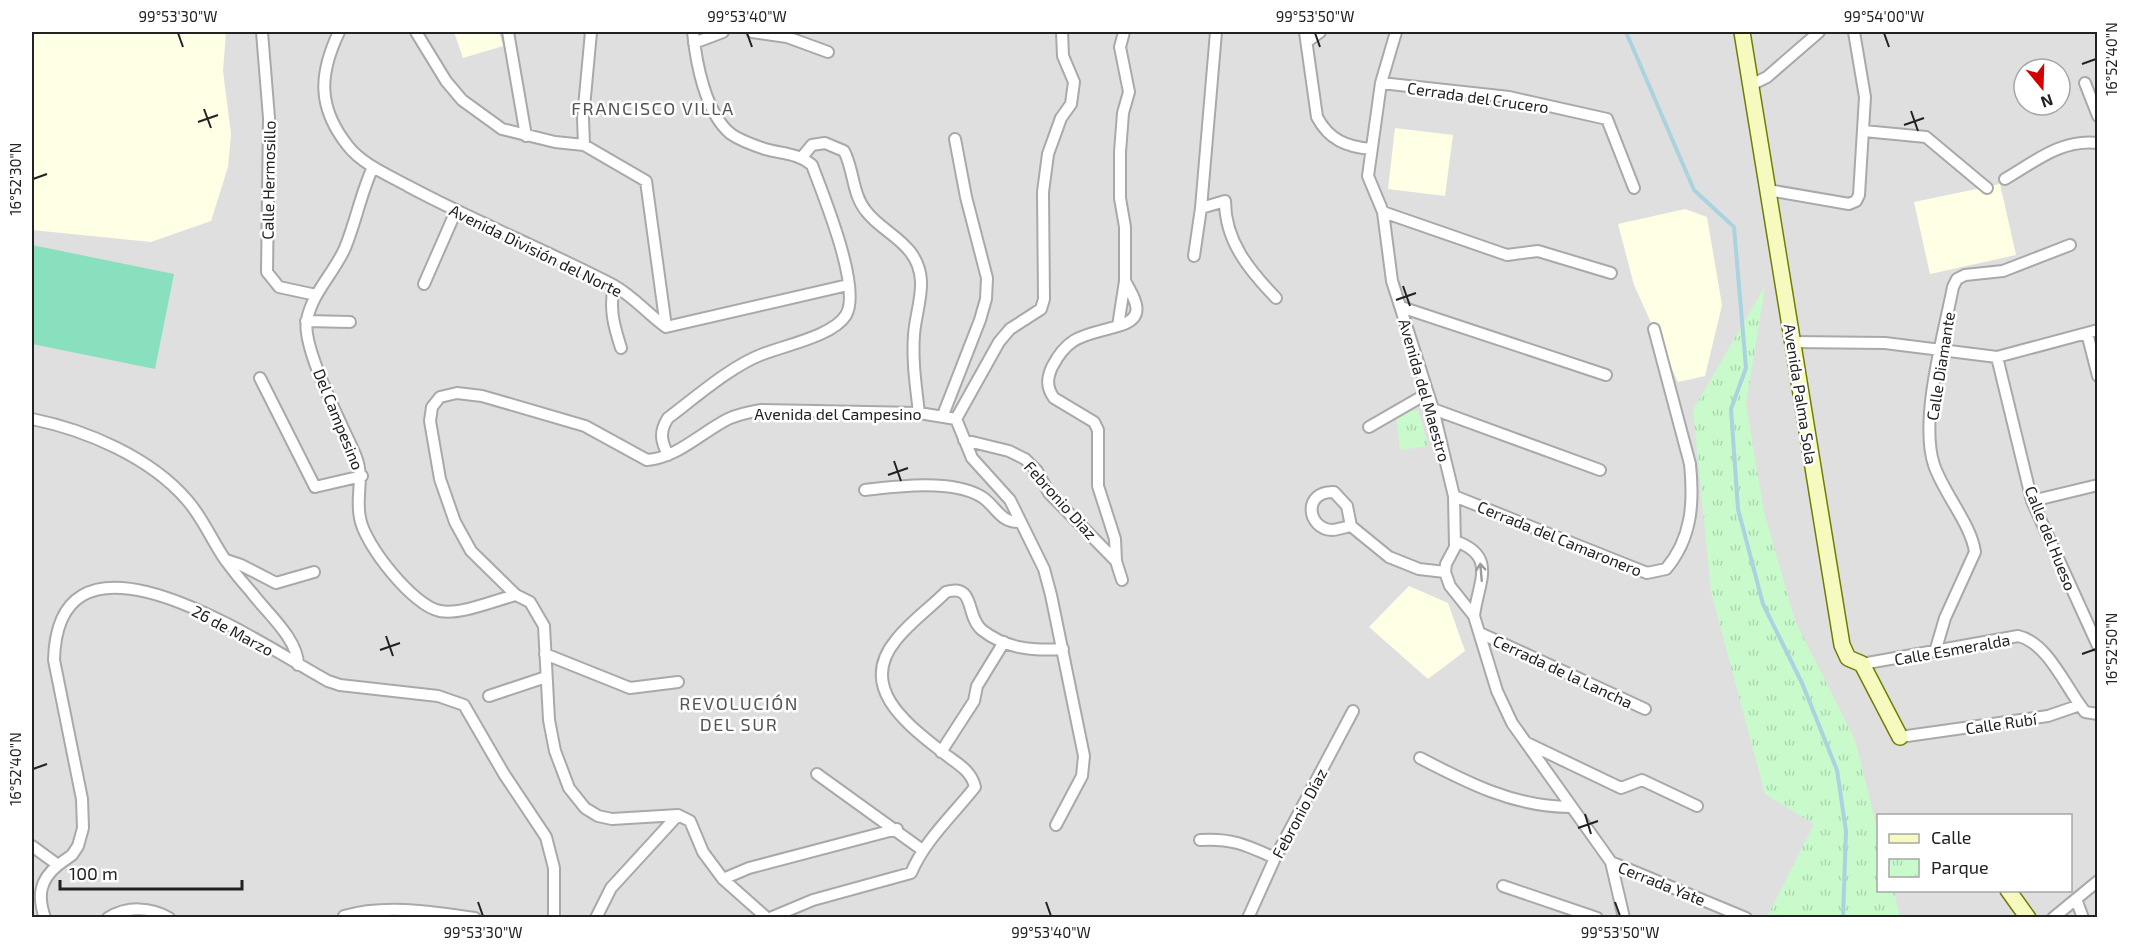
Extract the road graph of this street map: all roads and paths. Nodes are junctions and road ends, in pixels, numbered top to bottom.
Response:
1 (262, 32) edge
2 (339, 32) edge
3 (416, 32) edge
4 (508, 32) edge
5 (591, 32) edge
6 (693, 32) edge
7 (723, 32) edge
8 (752, 32) edge
9 (1062, 32) edge
10 (1124, 32) edge
11 (1216, 32) edge
12 (1320, 32) edge
13 (1396, 32) edge
14 (1742, 32) edge
15 (1819, 32) edge
16 (1854, 32) edge
17 (1307, 36) edge
18 (694, 43) junction
19 (828, 52) dead end
20 (1381, 83) junction
21 (2085, 83) dead end
22 (1751, 85) junction
23 (2097, 116) edge
24 (1864, 131) junction
25 (526, 136) junction
26 (955, 139) dead end
27 (2097, 143) edge
28 (584, 145) junction
29 (1371, 149) junction
30 (802, 157) junction
31 (373, 167) junction
32 (2005, 179) dead end
33 (1634, 188) dead end
34 (1987, 188) dead end
35 (1768, 190) junction
36 (1201, 207) junction
37 (456, 211) junction
38 (1383, 212) junction
39 (2070, 245) dead end
40 (1194, 256) dead end
41 (1611, 273) dead end
42 (424, 284) dead end
43 (848, 285) junction
44 (614, 286) junction
45 (316, 295) junction
46 (1276, 298) dead end
47 (1401, 307) junction
48 (306, 321) junction
49 (350, 322) dead end
50 (666, 327) junction
51 (1654, 329) dead end
52 (2092, 331) edge
53 (1792, 342) junction
54 (621, 348) dead end
55 (1940, 350) junction
56 (1997, 357) junction
57 (1606, 375) dead end
58 (2097, 376) edge
59 (260, 378) dead end
60 (1428, 393) junction
61 (1433, 409) junction
62 (919, 413) junction
63 (943, 415) junction
64 (32, 419) edge
65 (956, 419) junction
66 (1370, 427) dead end
67 (964, 441) junction
68 (668, 455) junction
69 (1600, 470) dead end
70 (362, 476) junction
71 (2097, 485) edge
72 (865, 490) dead end
73 (1454, 496) junction
74 (2031, 501) junction
75 (1020, 522) junction
76 (1351, 526) dead end
77 (1455, 540) junction
78 (226, 560) junction
79 (1116, 561) junction
80 (314, 572) dead end
81 (1445, 572) junction
82 (1122, 580) dead end
83 (516, 595) junction
84 (1474, 616) junction
85 (2092, 623) edge
86 (1480, 633) junction
87 (1004, 642) junction
88 (2097, 646) edge
89 (1063, 649) junction
90 (1935, 652) junction
91 (545, 654) junction
92 (1862, 664) junction
93 (298, 665) junction
94 (546, 677) junction
95 (678, 682) dead end
96 (489, 696) dead end
97 (2080, 705) junction
98 (1645, 709) dead end
99 (1353, 711) dead end
100 (2097, 714) edge
101 (1900, 737) joint
102 (1525, 742) junction
103 (941, 752) junction
104 (1420, 758) dead end
105 (817, 774) dead end
106 (1698, 806) dead end
107 (1570, 807) junction
108 (678, 815) junction
109 (1056, 825) dead end
110 (897, 829) junction
111 (1200, 840) dead end
112 (32, 846) edge
113 (921, 849) junction
114 (1275, 858) junction
115 (1611, 862) junction
116 (58, 865) junction
117 (723, 879) junction
118 (2097, 881) edge
119 (1503, 886) dead end
120 (2009, 892) edge
121 (2076, 899) junction
122 (343, 917) edge
123 (45, 918) edge
124 (108, 918) edge
125 (169, 918) edge
126 (475, 918) edge
127 (554, 918) edge
128 (596, 918) edge
129 (769, 918) edge
130 (1248, 918) edge
131 (1597, 918) edge
132 (1624, 918) edge
133 (1746, 918) edge
134 (2028, 918) edge
135 (2053, 918) edge
136 (2083, 918) edge

1 - 45 street, Calle Hermosillo
2 - 31 street, Avenida División del Norte
3 - 25 street
4 - 25 street
5 - 28 street
6 - 18 street
7 - 18 street
8 - 19 street
9 - 65 street
10 - 79 street
11 - 36 street
12 - 17 street
13 - 20 street, Avenida del Maestro
14 - 22 street, Avenida Palma Sola
15 - 22 street
16 - 24 street
17 - 29 street
18 - 30 street
20 - 29 street, Avenida del Maestro
20 - 33 street, Cerrada del Crucero
21 - 23 street
22 - 35 street, Avenida Palma Sola
24 - 34 street
24 - 35 street
25 - 28 street
26 - 63 street
27 - 32 street
28 - 50 street
29 - 38 street, Avenida del Maestro
30 - 43 street
30 - 62 street
31 - 37 street, Avenida División del Norte
31 - 45 street
35 - 53 street, Avenida Palma Sola
36 - 40 street
36 - 46 street
37 - 42 street
37 - 44 street, Avenida División del Norte
38 - 41 street
38 - 47 street, Avenida del Maestro
39 - 55 street, Calle Diamante
43 - 50 street
43 - 68 street
44 - 50 street, Avenida División del Norte
44 - 54 street
45 - 48 street
47 - 57 street
47 - 60 street, Avenida del Maestro
48 - 49 street
48 - 70 street, Del Campesino
51 - 73 street, Cerrada del Camaronero
52 - 56 street
52 - 58 street
53 - 55 street
53 - 92 street, Avenida Palma Sola
55 - 56 street
55 - 90 street, Calle Diamante
56 - 74 street, Calle del Hueso
59 - 70 street
60 - 61 street, Avenida del Maestro
60 - 66 street
61 - 69 street
61 - 73 street, Avenida del Maestro
62 - 63 street, Avenida del Campesino
62 - 68 street, Avenida del Campesino
63 - 65 street, Avenida del Campesino
64 - 78 street
65 - 67 street
67 - 75 street
67 - 79 street, Febronio Diaz
68 - 83 street, Avenida del Campesino
70 - 83 street, Del Campesino
71 - 74 street
72 - 75 street
73 - 77 street, Avenida del Maestro
74 - 85 street, Calle del Hueso
75 - 89 street
76 - 81 street
77 - 81 street, Avenida del Maestro
84 -> 77 street
78 - 80 street
78 - 93 street
79 - 82 street
81 - 84 street
83 - 91 street, Avenida del Campesino
84 - 86 street
85 - 88 street, Calle del Hueso
86 - 98 street, Cerrada de la Lancha
86 - 102 street
87 - 89 street
87 - 103 street
87 - 103 street
89 - 109 street
90 - 92 street, Calle Esmeralda
90 - 97 street, Calle Esmeralda
91 - 94 street, Avenida del Campesino
91 - 95 street
92 - 101 street, Avenida Palma Sola
93 - 116 street, 26 de Marzo
93 - 127 street, 26 de Marzo
94 - 96 street
94 - 108 street, Avenida del Campesino
97 - 100 street
97 - 101 street, Calle Rubí
99 - 114 street, Febronio Díaz
102 - 106 street
102 - 107 street
103 - 113 street
104 - 107 street
105 - 110 street
107 - 115 street
108 - 117 street
108 - 128 street
110 - 113 street
110 - 117 street
111 - 114 street
112 - 116 street
113 - 129 street
114 - 130 street, Febronio Díaz
115 - 132 street
115 - 133 street, Cerrada Yate
116 - 123 street, 26 de Marzo
117 - 129 street
118 - 121 street
119 - 131 street
120 - 134 street
121 - 135 street
121 - 136 street
122 - 126 street
124 - 125 street

